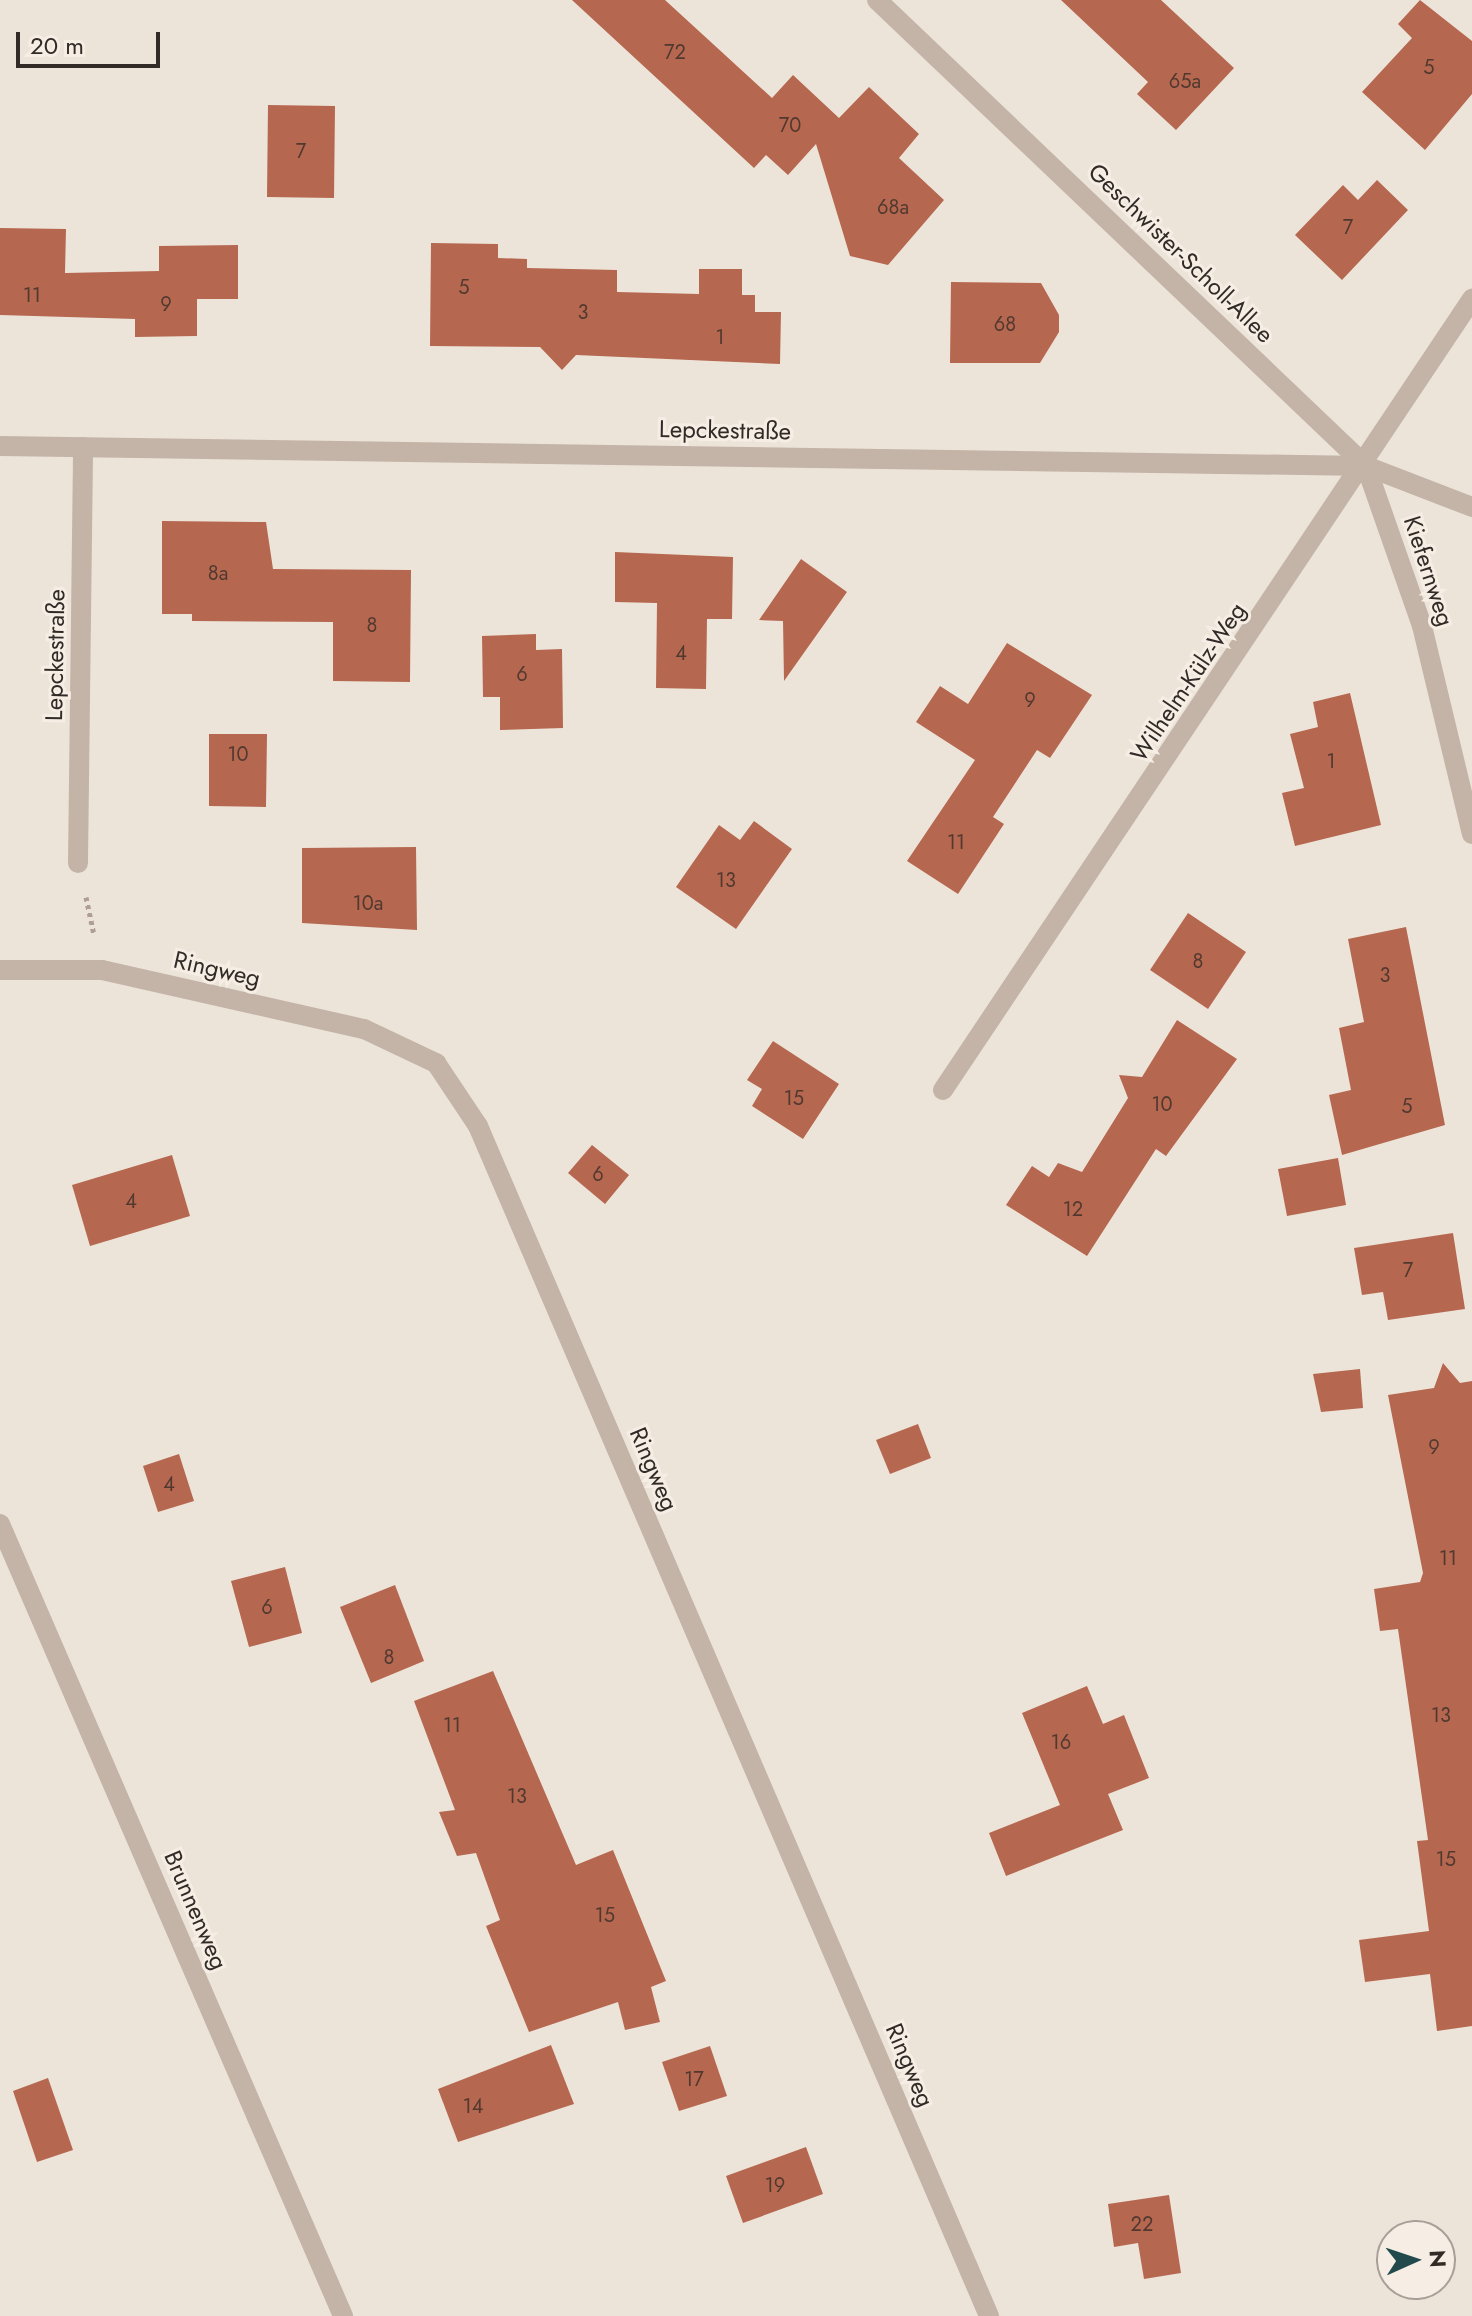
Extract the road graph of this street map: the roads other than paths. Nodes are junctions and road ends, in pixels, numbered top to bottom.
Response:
1 (877, 0) edge
2 (1472, 299) edge
3 (0, 446) edge
4 (83, 447) junction
5 (1366, 466) junction
6 (1472, 507) edge
7 (1472, 834) edge
8 (78, 863) road end
9 (0, 970) edge
10 (943, 1090) dead end
11 (0, 1524) edge
12 (343, 2316) edge
13 (989, 2316) edge

1 - 5 street, Geschwister-Scholl-Allee
2 - 5 street, Wilhelm-Külz-Weg
3 - 4 street, Lepckestraße
4 - 5 street, Lepckestraße
4 - 8 street, Lepckestraße
5 - 6 street, Geschwister-Scholl-Allee
5 - 7 street, Kiefernweg
5 - 10 street, Wilhelm-Külz-Weg
9 - 13 street, Ringweg
11 - 12 street, Brunnenweg

